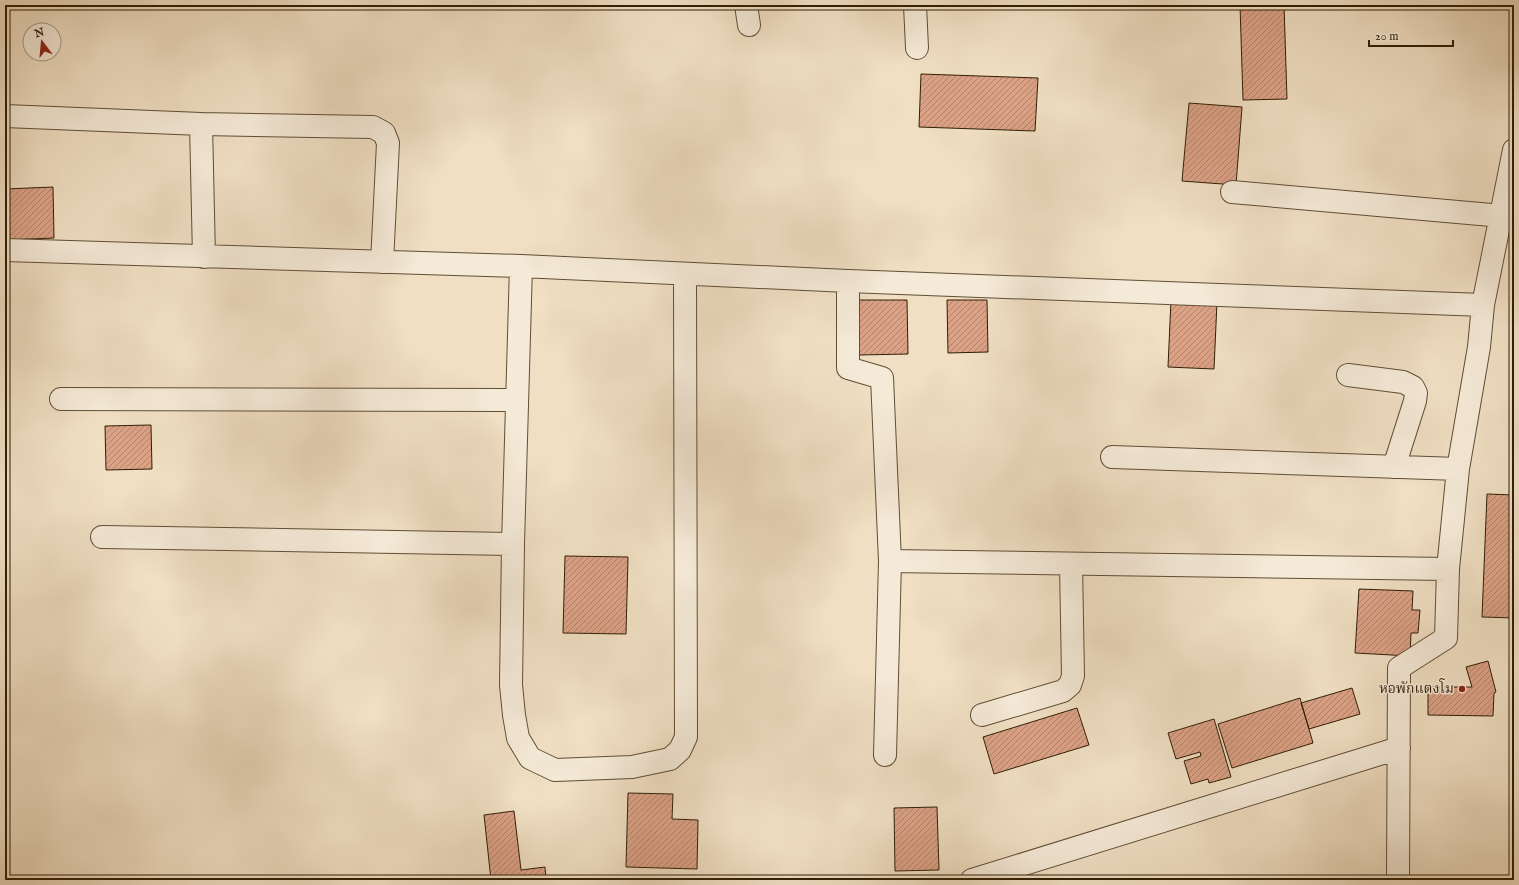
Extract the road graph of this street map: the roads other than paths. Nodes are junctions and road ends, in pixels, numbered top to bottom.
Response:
1 (914, 5) edge
2 (917, 48) dead end
3 (5, 116) edge
4 (201, 124) junction
5 (1514, 150) edge
6 (1232, 192) dead end
7 (1507, 216) edge
8 (5, 250) edge
9 (204, 257) junction
10 (382, 262) junction
11 (521, 266) junction
12 (685, 274) junction
13 (848, 281) junction
14 (1483, 305) junction
15 (1348, 375) dead end
16 (61, 399) dead end
17 (517, 400) junction
18 (1112, 456) dead end
19 (1394, 467) junction
20 (1458, 469) junction
21 (102, 537) dead end
22 (513, 544) junction
23 (890, 561) junction
24 (1071, 564) junction
25 (1448, 569) junction
26 (982, 715) dead end
27 (1398, 748) junction
28 (885, 755) dead end
29 (972, 880) edge
30 (1398, 880) edge

1 - 2 street
3 - 4 street
4 - 9 street
4 - 10 street
5 - 7 street
6 - 7 street
7 - 14 street
8 - 9 street
9 - 10 street
10 - 11 street
11 - 12 street
11 - 17 street
12 - 13 street
12 - 22 street
13 - 14 street
13 - 23 street
14 - 20 street
15 - 19 street
16 - 17 street
17 - 22 street
18 - 19 street
19 - 20 street
20 - 25 street
21 - 22 street
23 - 24 street
23 - 28 street
24 - 25 street
24 - 26 street
25 - 27 street
27 - 29 street
27 - 30 street

